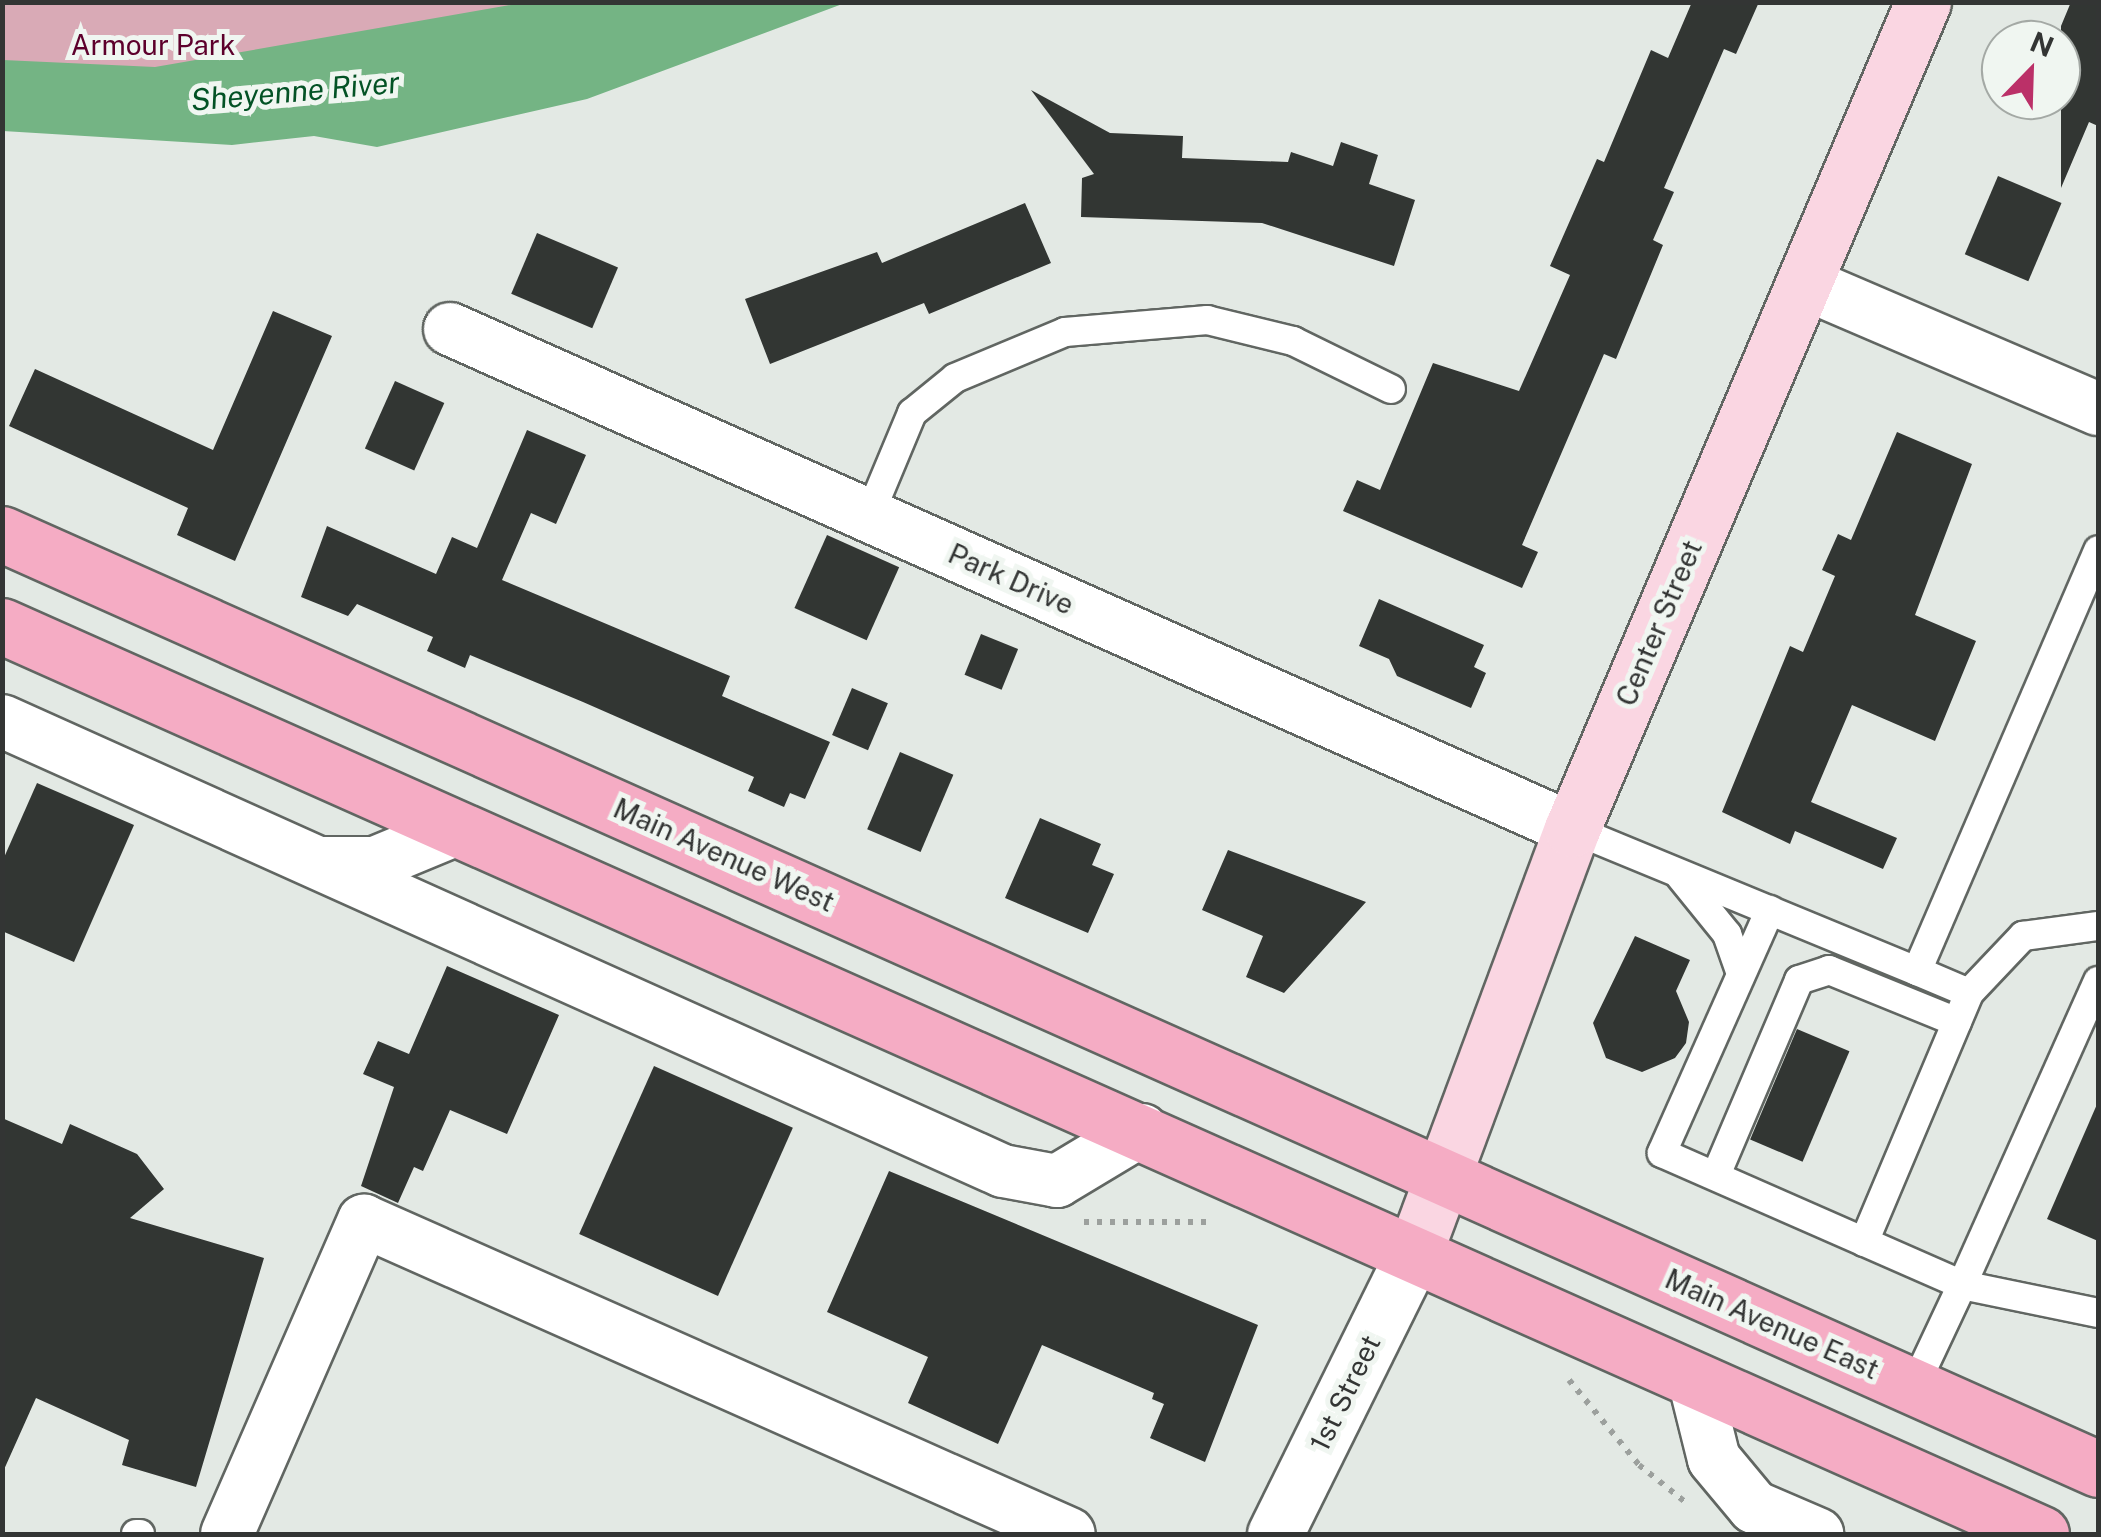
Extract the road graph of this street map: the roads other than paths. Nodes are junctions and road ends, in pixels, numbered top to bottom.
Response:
1 (1923, 2) edge
2 (1804, 282) junction
3 (450, 329) dead end
4 (1391, 389) dead end
5 (2098, 409) edge
6 (870, 516) junction
7 (2, 534) edge
8 (2098, 550) edge
9 (2, 626) edge
10 (2, 721) edge
11 (457, 829) junction
12 (1572, 829) junction
13 (319, 863) junction
14 (1679, 875) junction
15 (1770, 910) junction
16 (2098, 926) edge
17 (1917, 971) junction
18 (1739, 979) junction
19 (2098, 981) edge
20 (1969, 993) junction
21 (1957, 1022) junction
22 (1676, 1121) junction
23 (1142, 1130) junction
24 (1716, 1175) junction
25 (1445, 1178) junction
26 (1864, 1242) junction
27 (1415, 1251) junction
28 (1962, 1286) junction
29 (2098, 1313) edge
30 (1694, 1380) junction
31 (1914, 1386) junction
32 (2098, 1469) edge
33 (227, 1534) edge
34 (1068, 1534) edge
35 (1275, 1534) edge
36 (1817, 1534) edge
37 (2041, 1534) edge

1 - 2 main road, Center Street
2 - 5 street
2 - 12 main road, Center Street
3 - 6 street, Park Drive
4 - 6 lane
6 - 12 street, Park Drive
7 - 25 main road, Main Avenue West
8 - 17 lane
9 - 11 main road
10 - 13 street
11 - 13 street
11 - 23 main road
12 - 14 lane
12 - 25 main road, Center Street
13 - 23 street
14 - 15 lane
14 - 18 lane
15 - 17 lane
15 - 18 lane
16 - 20 lane
17 - 20 lane
18 - 22 lane
18 - 22 lane
19 - 28 lane
20 - 21 lane
21 - 24 lane
21 - 26 lane
22 - 24 lane
23 - 27 main road
24 - 26 lane
25 - 27 main road, Center Street
25 - 31 main road, Main Avenue East
26 - 28 lane
27 - 30 main road
27 - 35 street, 1st Street
28 - 29 lane
28 - 31 lane
30 - 36 street
30 - 37 main road
31 - 32 main road, Main Avenue East
33 - 34 street

